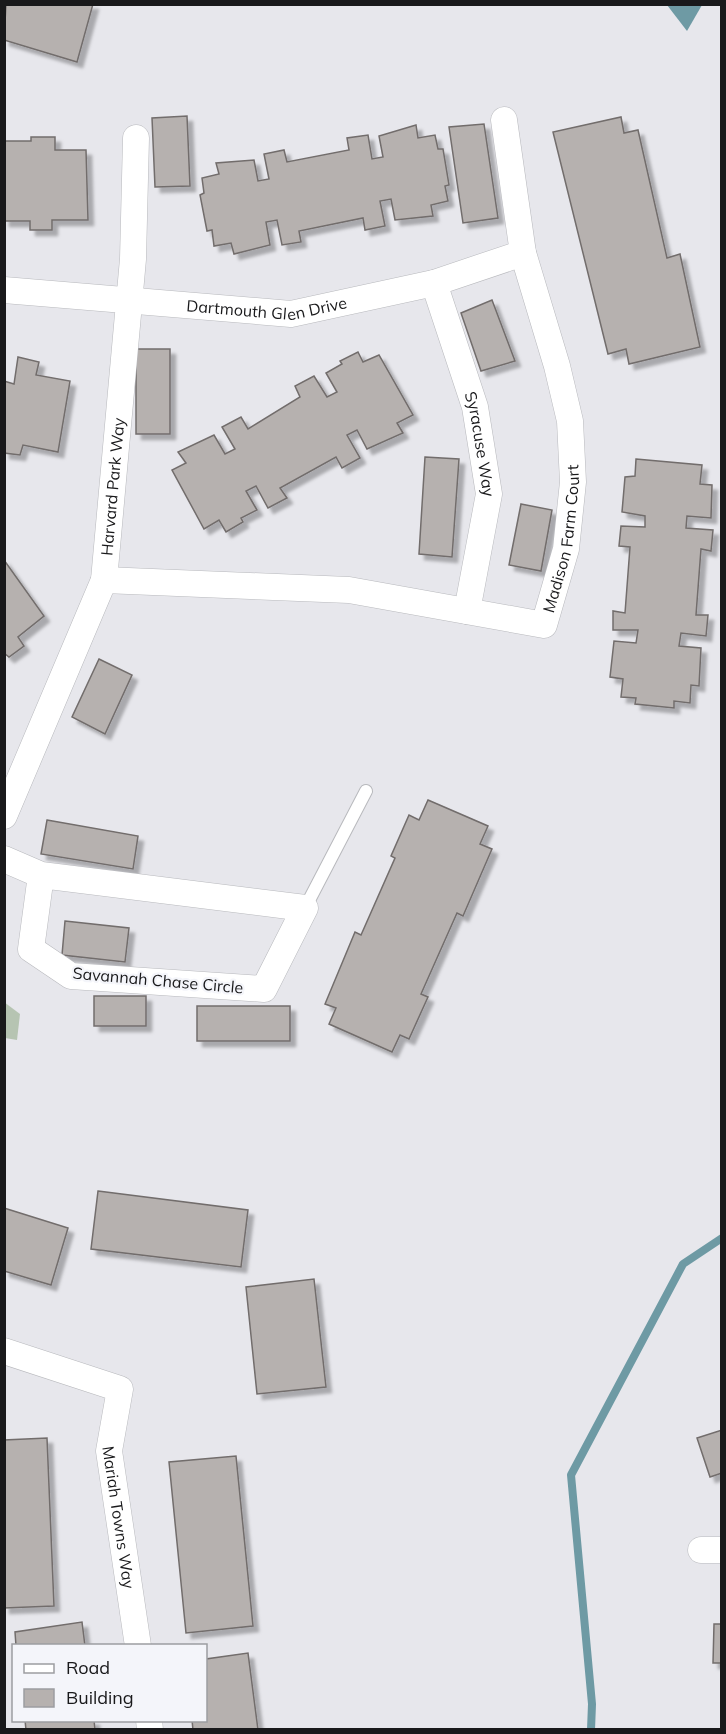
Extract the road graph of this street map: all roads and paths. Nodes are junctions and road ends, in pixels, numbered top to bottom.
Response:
1 (504, 120) dead end
2 (136, 138) dead end
3 (523, 253) junction
4 (434, 283) junction
5 (4, 290) edge
6 (127, 300) junction
7 (104, 580) junction
8 (467, 610) junction
9 (366, 791) dead end
10 (4, 816) edge
11 (4, 859) edge
12 (41, 875) junction
13 (305, 908) junction
14 (4, 1351) edge
15 (138, 1644) edge

1 - 3 street, Madison Farm Court
2 - 6 street, Harvard Park Way
3 - 4 street, Dartmouth Glen Drive
3 - 8 street, Madison Farm Court
4 - 6 street, Dartmouth Glen Drive
4 - 8 street, Syracuse Way
5 - 6 street, Dartmouth Glen Drive
6 - 7 street, Harvard Park Way
7 - 8 street, Madison Farm Court
7 - 10 street, Harvard Park Way
9 - 13 lane
11 - 12 street
12 - 13 street
12 - 13 street, Savannah Chase Circle
14 - 15 street, Mariah Towns Way

